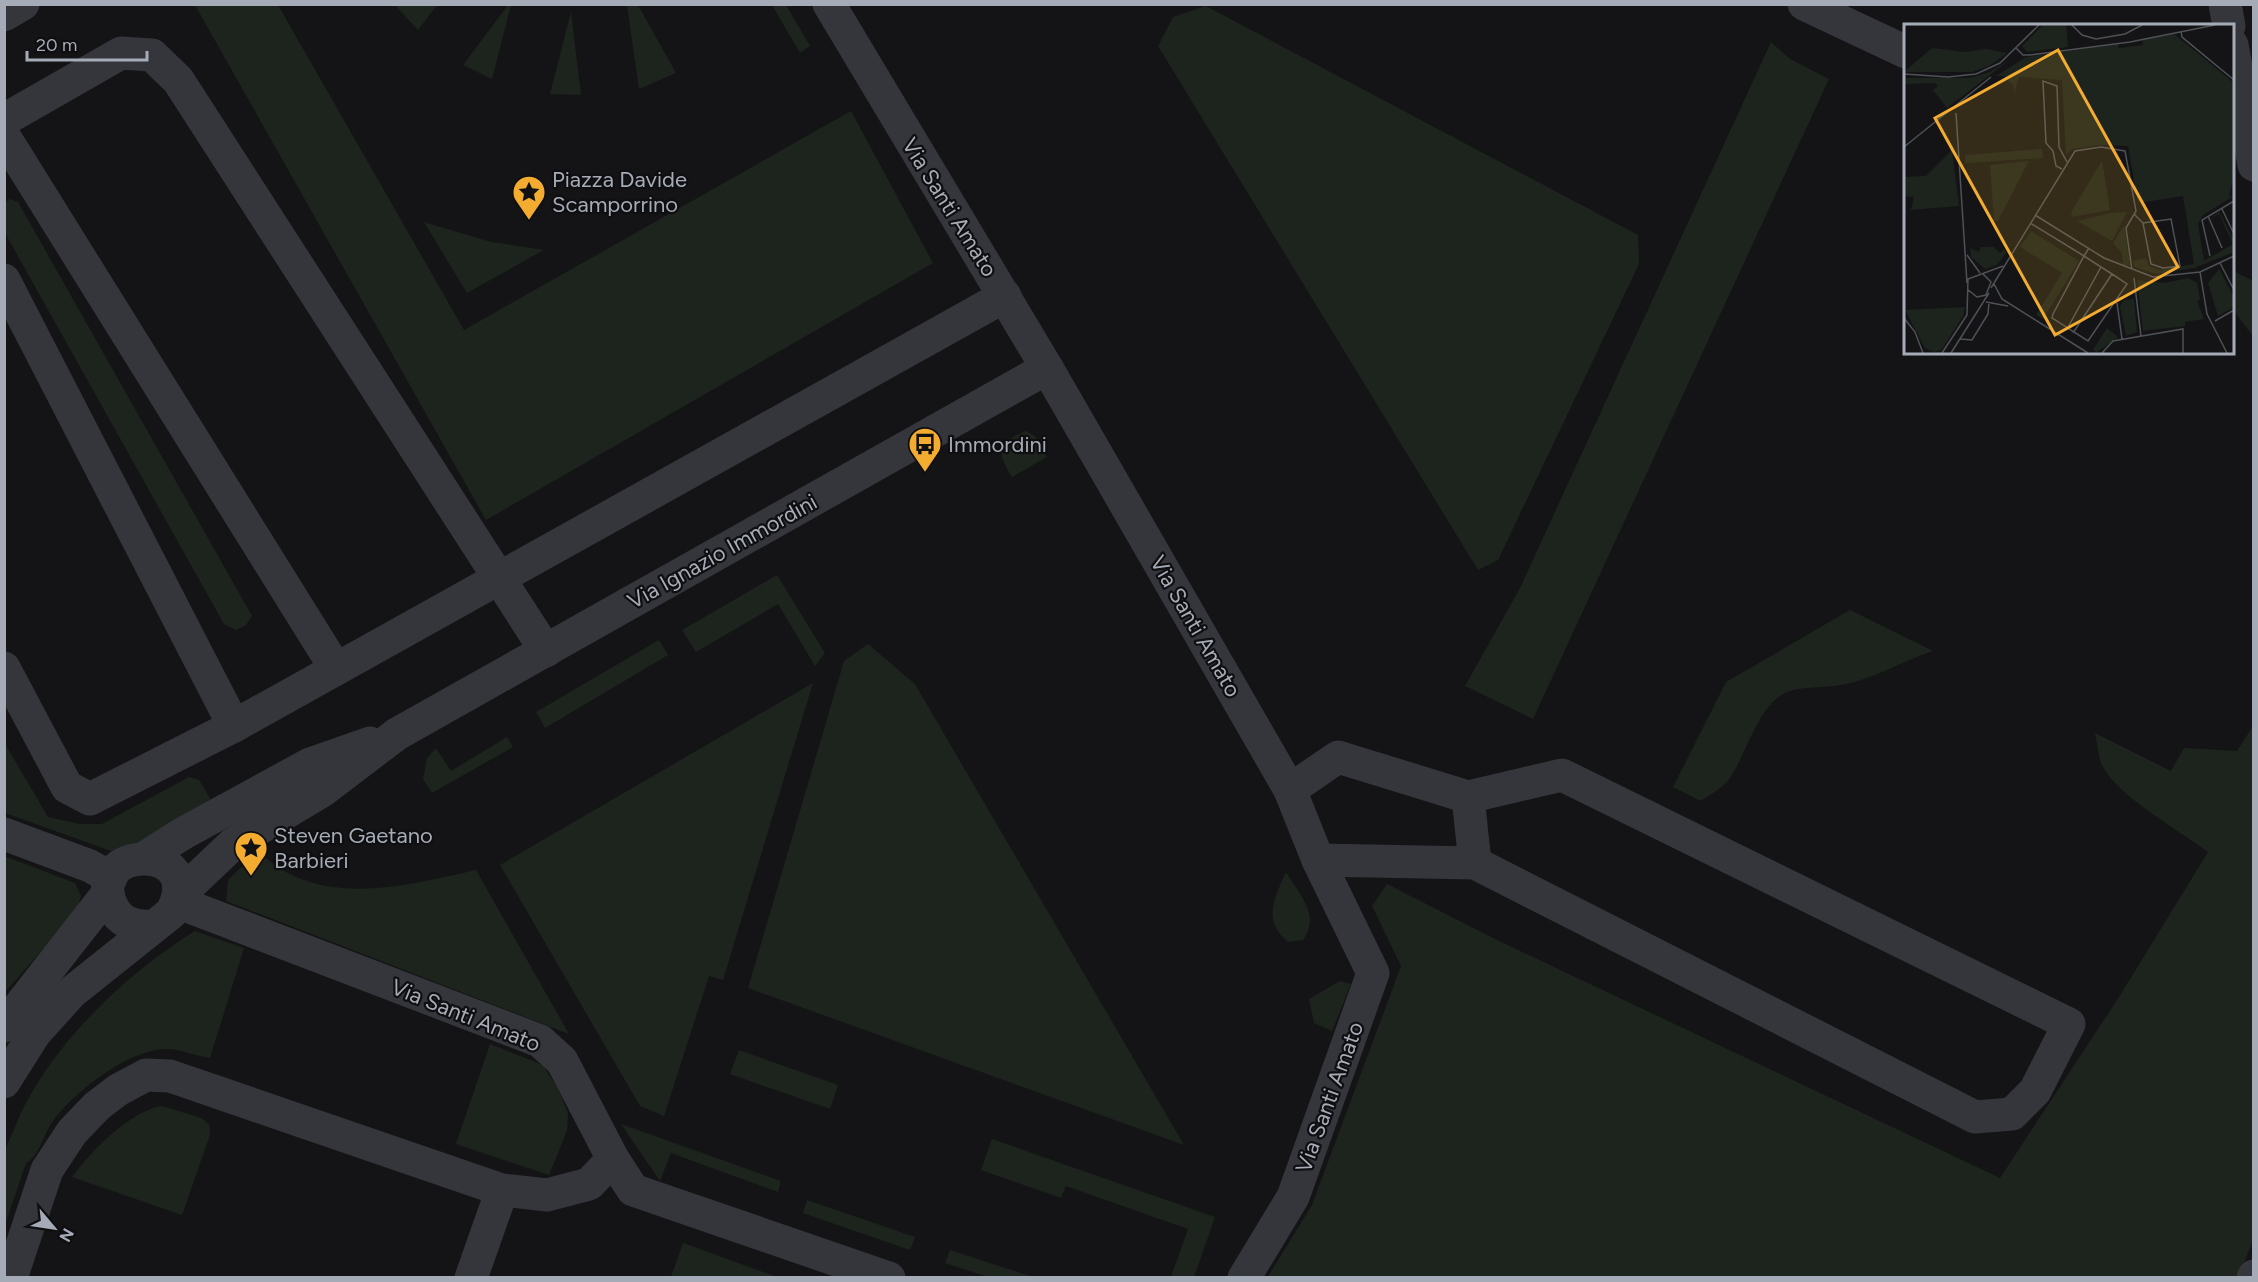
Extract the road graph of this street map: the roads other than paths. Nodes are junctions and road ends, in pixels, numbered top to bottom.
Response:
1 (23, 4) edge
2 (829, 4) edge
3 (1804, 4) edge
4 (2225, 4) edge
5 (4, 15) edge
6 (2229, 24) edge
7 (1904, 52) edge
8 (2234, 56) edge
9 (4, 120) edge
10 (4, 136) edge
11 (2253, 165) edge
12 (4, 280) edge
13 (1005, 296) junction
14 (1047, 368) junction
15 (498, 578) junction
16 (546, 651) junction
17 (336, 669) junction
18 (5, 672) edge
19 (234, 726) junction
20 (397, 734) junction
21 (1290, 790) junction
22 (1468, 797) junction
23 (4, 834) edge
24 (146, 857) junction
25 (1318, 860) junction
26 (1474, 863) junction
27 (110, 886) junction
28 (177, 899) junction
29 (152, 926) junction
30 (4, 1026) edge
31 (4, 1082) edge
32 (613, 1158) junction
33 (502, 1190) junction
34 (11, 1278) edge
35 (471, 1278) edge
36 (889, 1278) edge
37 (1244, 1278) edge

1 - 5 street
2 - 13 street, Via Santi Amato
3 - 7 street
4 - 6 street
8 - 11 street
9 - 15 street
10 - 17 street
12 - 19 street
13 - 14 street, Via Santi Amato
13 - 15 street
14 - 16 street, Via Ignazio Immordini
14 - 21 street, Via Santi Amato
15 - 16 street
15 - 17 street
16 - 20 street, Via Ignazio Immordini
17 - 19 street
18 - 19 street
20 - 24 street
20 - 28 street
21 - 22 street
21 - 25 street, Via Santi Amato
22 - 26 street
22 - 26 street
23 - 27 street
24 - 27 street
24 - 28 street
25 - 26 street
25 - 37 street, Via Santi Amato
27 - 29 street
27 - 30 street
28 - 29 street
28 - 32 street, Via Santi Amato
29 - 31 street
32 - 33 street
32 - 36 street, Via Santi Amato
33 - 34 street
33 - 35 street

